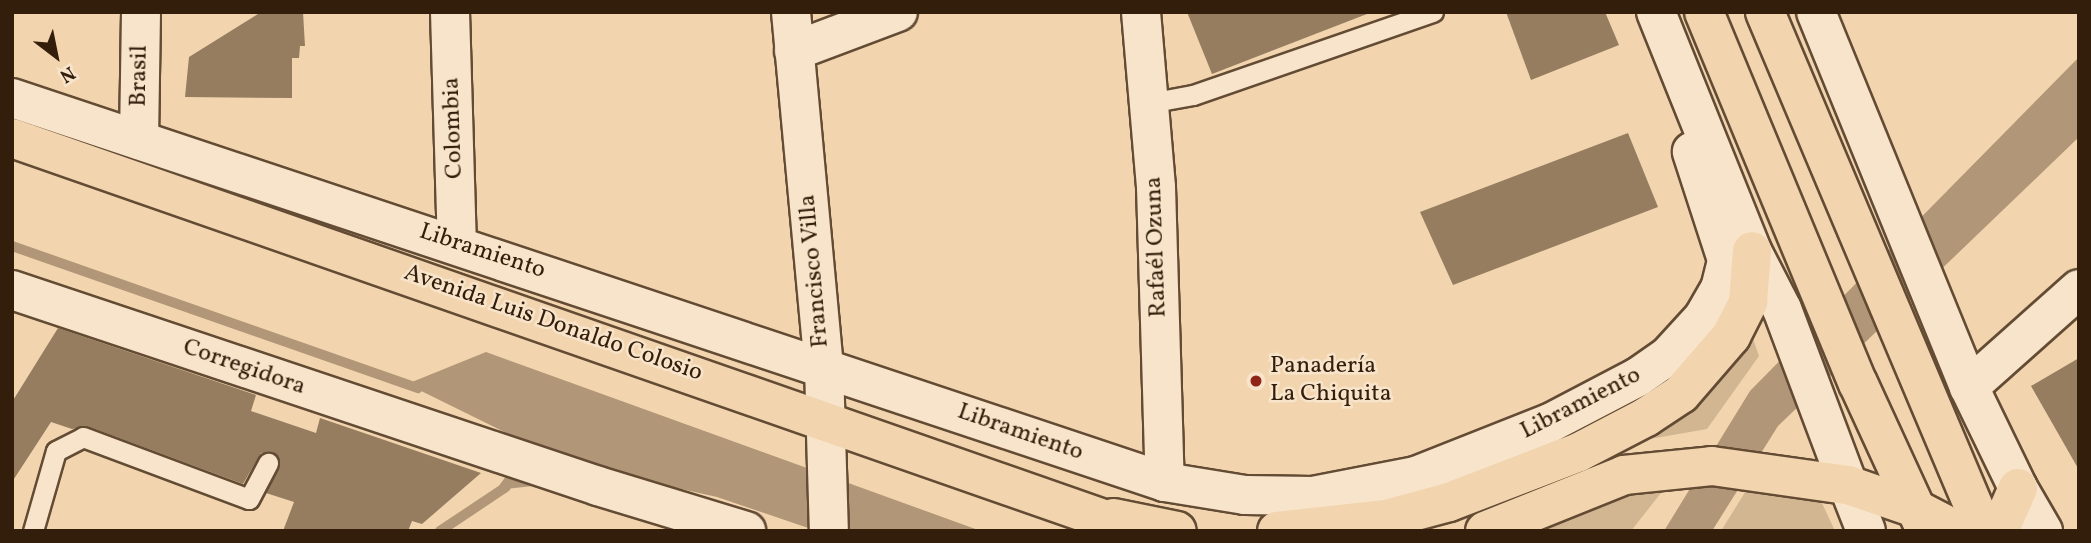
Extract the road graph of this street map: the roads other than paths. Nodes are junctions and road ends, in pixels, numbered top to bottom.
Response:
1 (141, 12) edge
2 (450, 12) edge
3 (791, 12) edge
4 (898, 12) edge
5 (1141, 12) edge
6 (1433, 12) edge
7 (1654, 12) edge
8 (1704, 12) edge
9 (1765, 12) edge
10 (1816, 12) edge
11 (794, 51) junction
12 (12, 97) edge
13 (1149, 103) junction
14 (12, 138) edge
15 (139, 140) junction
16 (256, 178) junction
17 (248, 218) junction
18 (457, 243) junction
19 (1752, 251) junction
20 (2079, 289) edge
21 (12, 290) edge
22 (824, 367) junction
23 (1969, 387) junction
24 (826, 420) junction
25 (268, 463) dead end
26 (1165, 482) junction
27 (1832, 483) junction
28 (2018, 488) junction
29 (1092, 514) junction
30 (1919, 519) edge
31 (33, 531) edge
32 (746, 531) edge
33 (829, 531) edge
34 (1139, 531) edge
35 (1177, 531) edge
36 (1278, 531) edge
37 (1485, 531) edge
38 (1866, 531) edge
39 (1958, 531) edge
40 (1984, 531) edge
41 (1999, 531) edge
42 (2043, 531) edge

1 - 15 street, Brasil
2 - 18 street, Colombia
3 - 11 street, Francisco Villa
4 - 11 street
5 - 13 street, Rafaél Ozuna
6 - 13 lane
7 - 19 street
7 - 26 street, Libramiento
8 - 30 main road
9 - 40 main road
10 - 23 street
11 - 22 street, Francisco Villa
12 - 15 street, Libramiento
13 - 26 street, Rafaél Ozuna
14 - 17 main road, Avenida Luis Donaldo Colosio
15 - 16 street, Libramiento
16 - 17 street
16 - 18 street, Libramiento
17 - 24 main road, Avenida Luis Donaldo Colosio
18 - 22 street, Libramiento
19 - 27 street
19 - 36 main road
20 - 23 street
21 - 32 street, Corregidora
22 - 24 street, Francisco Villa
22 - 26 street, Libramiento
23 - 28 street
24 - 29 main road, Avenida Luis Donaldo Colosio
24 - 33 street, Francisco Villa
25 - 31 lane
27 - 30 main road
27 - 37 main road
27 - 38 street
28 - 41 main road
28 - 42 street
29 - 34 main road, Avenida Luis Donaldo Colosio
29 - 35 main road, Avenida Luis Donaldo Colosio
30 - 39 main road

